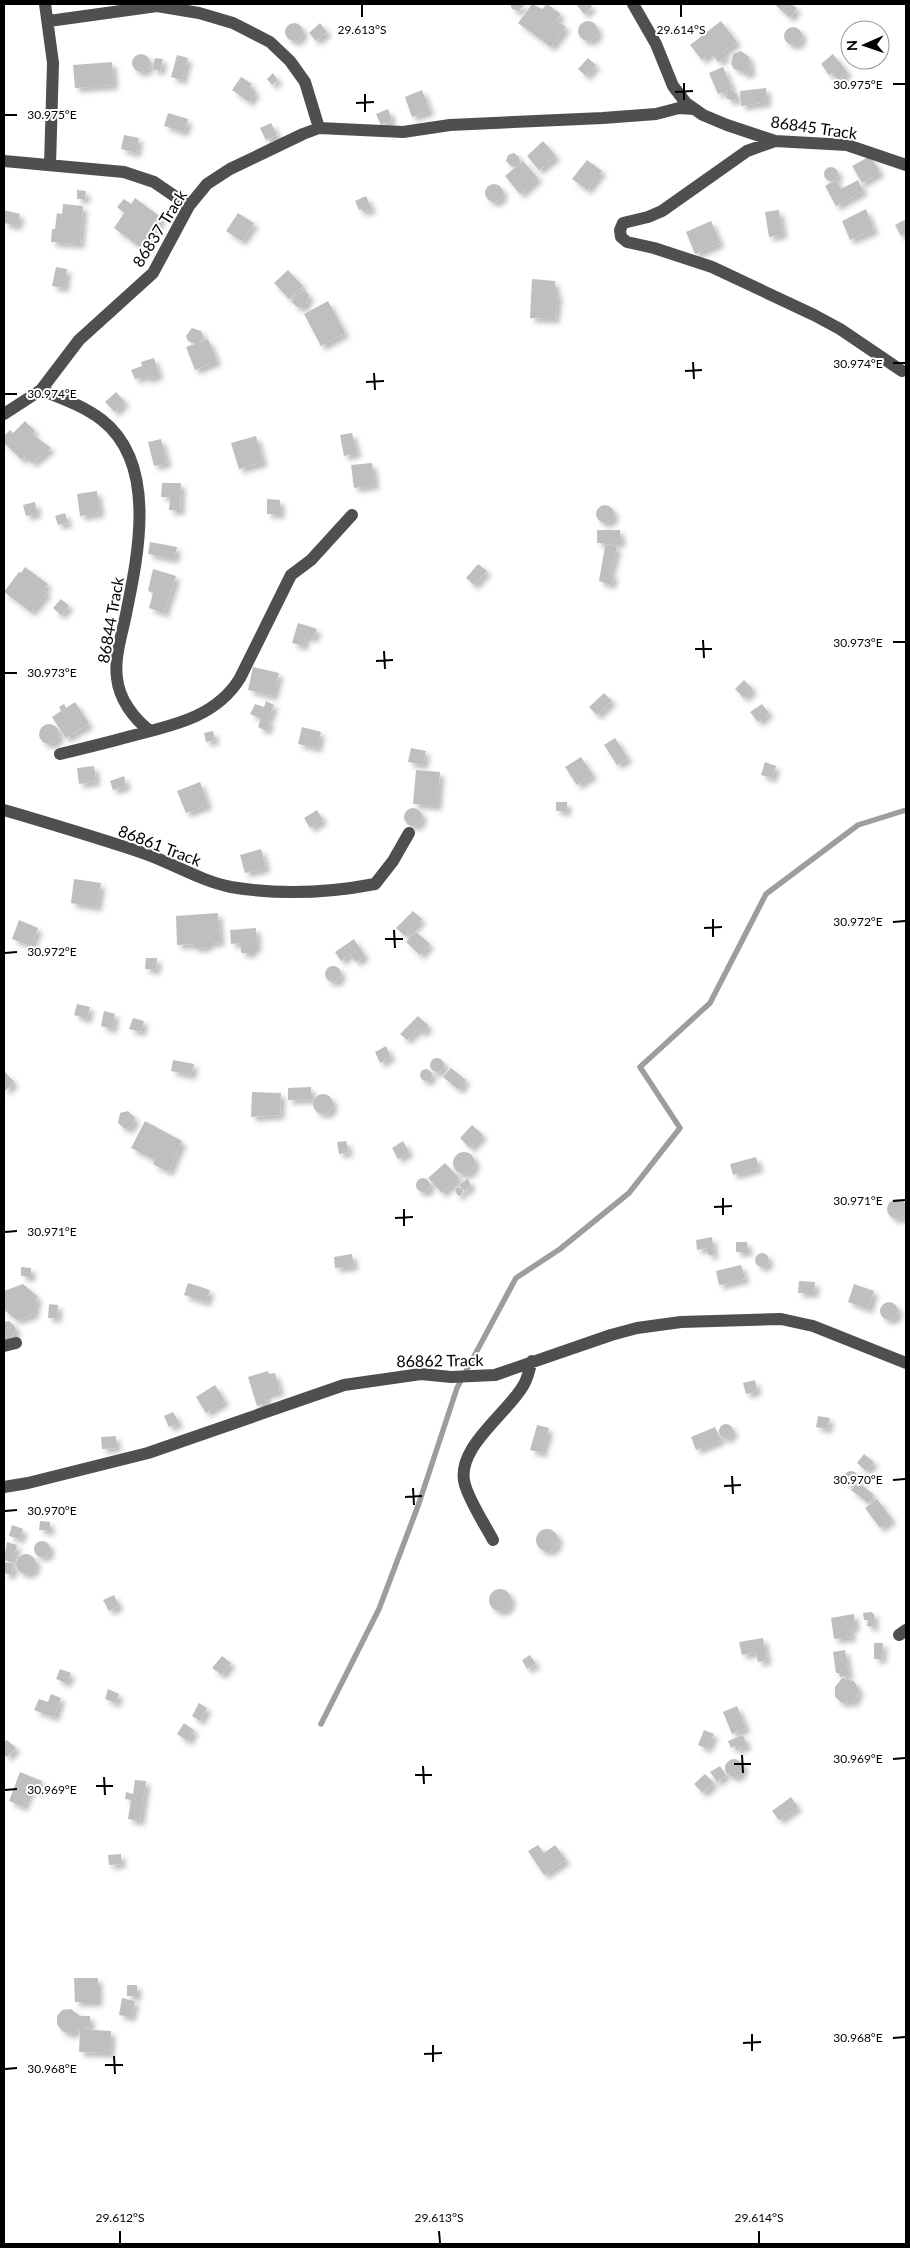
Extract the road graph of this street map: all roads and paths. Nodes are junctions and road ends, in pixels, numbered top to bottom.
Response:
1 (45, 4) edge
2 (633, 4) edge
3 (49, 21) junction
4 (694, 109) junction
5 (319, 128) junction
6 (775, 141) junction
7 (4, 161) edge
8 (50, 165) junction
9 (906, 165) edge
10 (189, 206) junction
11 (902, 372) dead end
12 (41, 390) junction
13 (4, 414) edge
14 (352, 515) dead end
15 (150, 731) junction
16 (60, 754) dead end
17 (4, 810) edge
18 (409, 833) dead end
19 (16, 1342) dead end
20 (4, 1346) edge
21 (532, 1361) junction
22 (906, 1363) edge
23 (4, 1487) edge
24 (493, 1540) dead end

1 - 3 street
2 - 4 street, 86845 Track
3 - 5 street
3 - 8 street
4 - 5 street
4 - 6 street, 86845 Track
5 - 10 street, 86837 Track
6 - 9 street, 86845 Track
6 - 11 street
7 - 8 street
8 - 10 street
10 - 12 street, 86837 Track
12 - 13 street, 86837 Track
12 - 15 street, 86844 Track
14 - 15 street
15 - 16 street
17 - 18 street, 86861 Track
19 - 20 street
21 - 22 street, 86862 Track
21 - 23 street, 86862 Track
21 - 24 street

